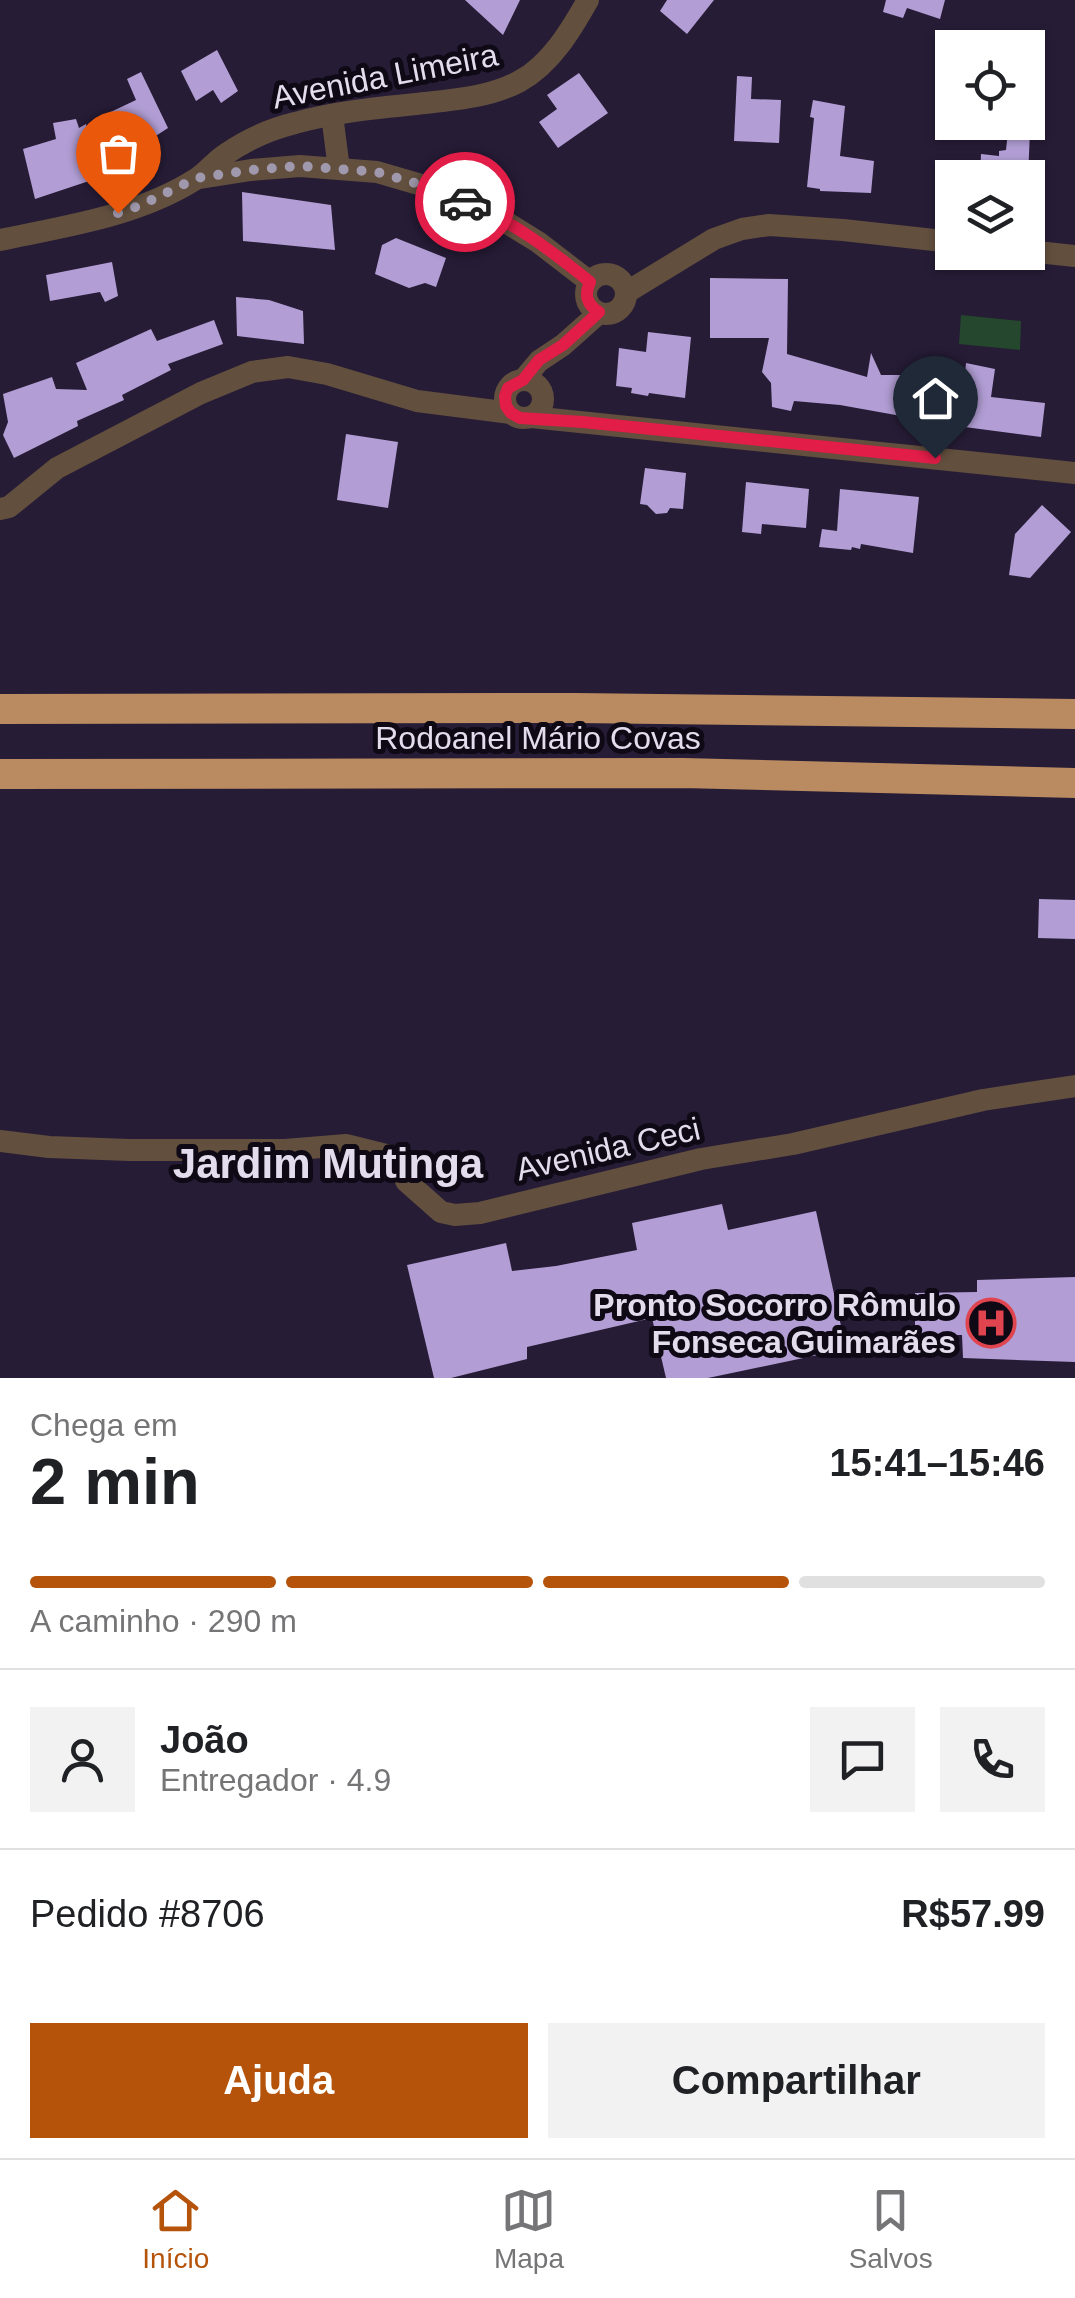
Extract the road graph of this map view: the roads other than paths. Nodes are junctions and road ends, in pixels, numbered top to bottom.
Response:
1 (588, 0) edge
2 (332, 115) junction
3 (339, 169) junction
4 (197, 178) junction
5 (0, 240) edge
6 (935, 240) edge
7 (1045, 252) edge
8 (1075, 256) edge
9 (590, 282) junction
10 (626, 292) junction
11 (599, 312) junction
12 (526, 398) junction
13 (1075, 473) edge
14 (0, 510) edge
15 (0, 709) edge
16 (1075, 714) edge
17 (0, 774) edge
18 (1075, 783) edge
19 (1075, 1086) edge
20 (0, 1141) edge

1 - 2 street, Avenida Limeira
2 - 3 street
2 - 4 street, Avenida Limeira
3 - 4 street
3 - 9 street
4 - 5 street, Avenida Limeira
6 - 10 street
7 - 8 street
9 - 10 street
9 - 11 street
10 - 11 street
11 - 12 street
12 - 13 street
12 - 14 street
15 - 16 highway, Rodoanel Mário Covas
17 - 18 highway, Rodoanel Mário Covas
19 - 20 street, Avenida Ceci

